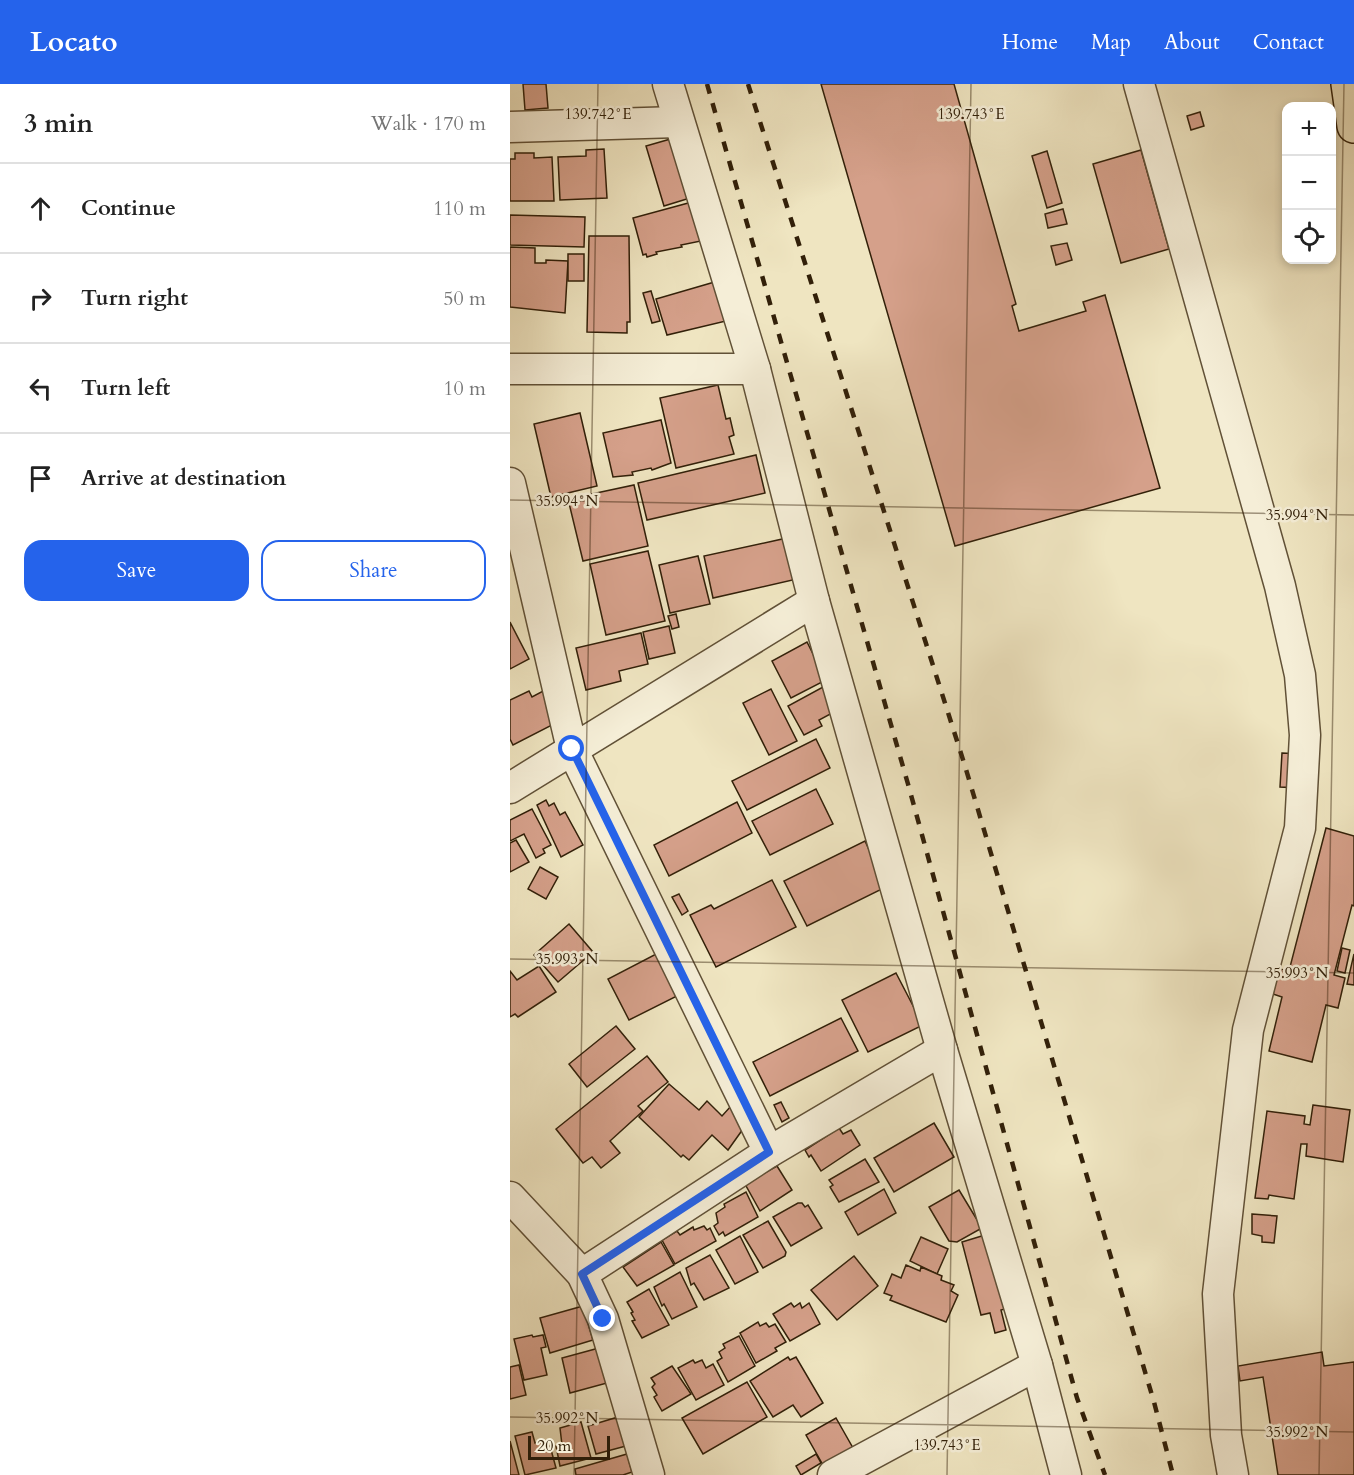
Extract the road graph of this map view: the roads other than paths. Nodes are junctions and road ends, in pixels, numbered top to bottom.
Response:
1 (668, 84) edge
2 (1139, 84) edge
3 (1348, 84) edge
4 (678, 122) junction
5 (1354, 126) edge
6 (510, 127) edge
7 (510, 369) edge
8 (755, 369) junction
9 (510, 483) edge
10 (814, 601) junction
11 (572, 749) junction
12 (510, 788) edge
13 (942, 1050) junction
14 (769, 1152) junction
15 (510, 1197) edge
16 (582, 1274) junction
17 (1037, 1365) junction
18 (862, 1467) edge
19 (649, 1475) edge
20 (833, 1475) edge
21 (1066, 1475) edge
22 (1233, 1475) edge

1 - 4 street
2 - 22 street
3 - 5 main road
4 - 6 street
4 - 8 street
7 - 8 street
8 - 10 street
9 - 11 street
10 - 11 street
10 - 13 street
11 - 12 street
11 - 14 street
13 - 14 street
13 - 17 street
14 - 16 street
15 - 16 street
16 - 19 street
17 - 18 street
17 - 21 street
18 - 20 street

